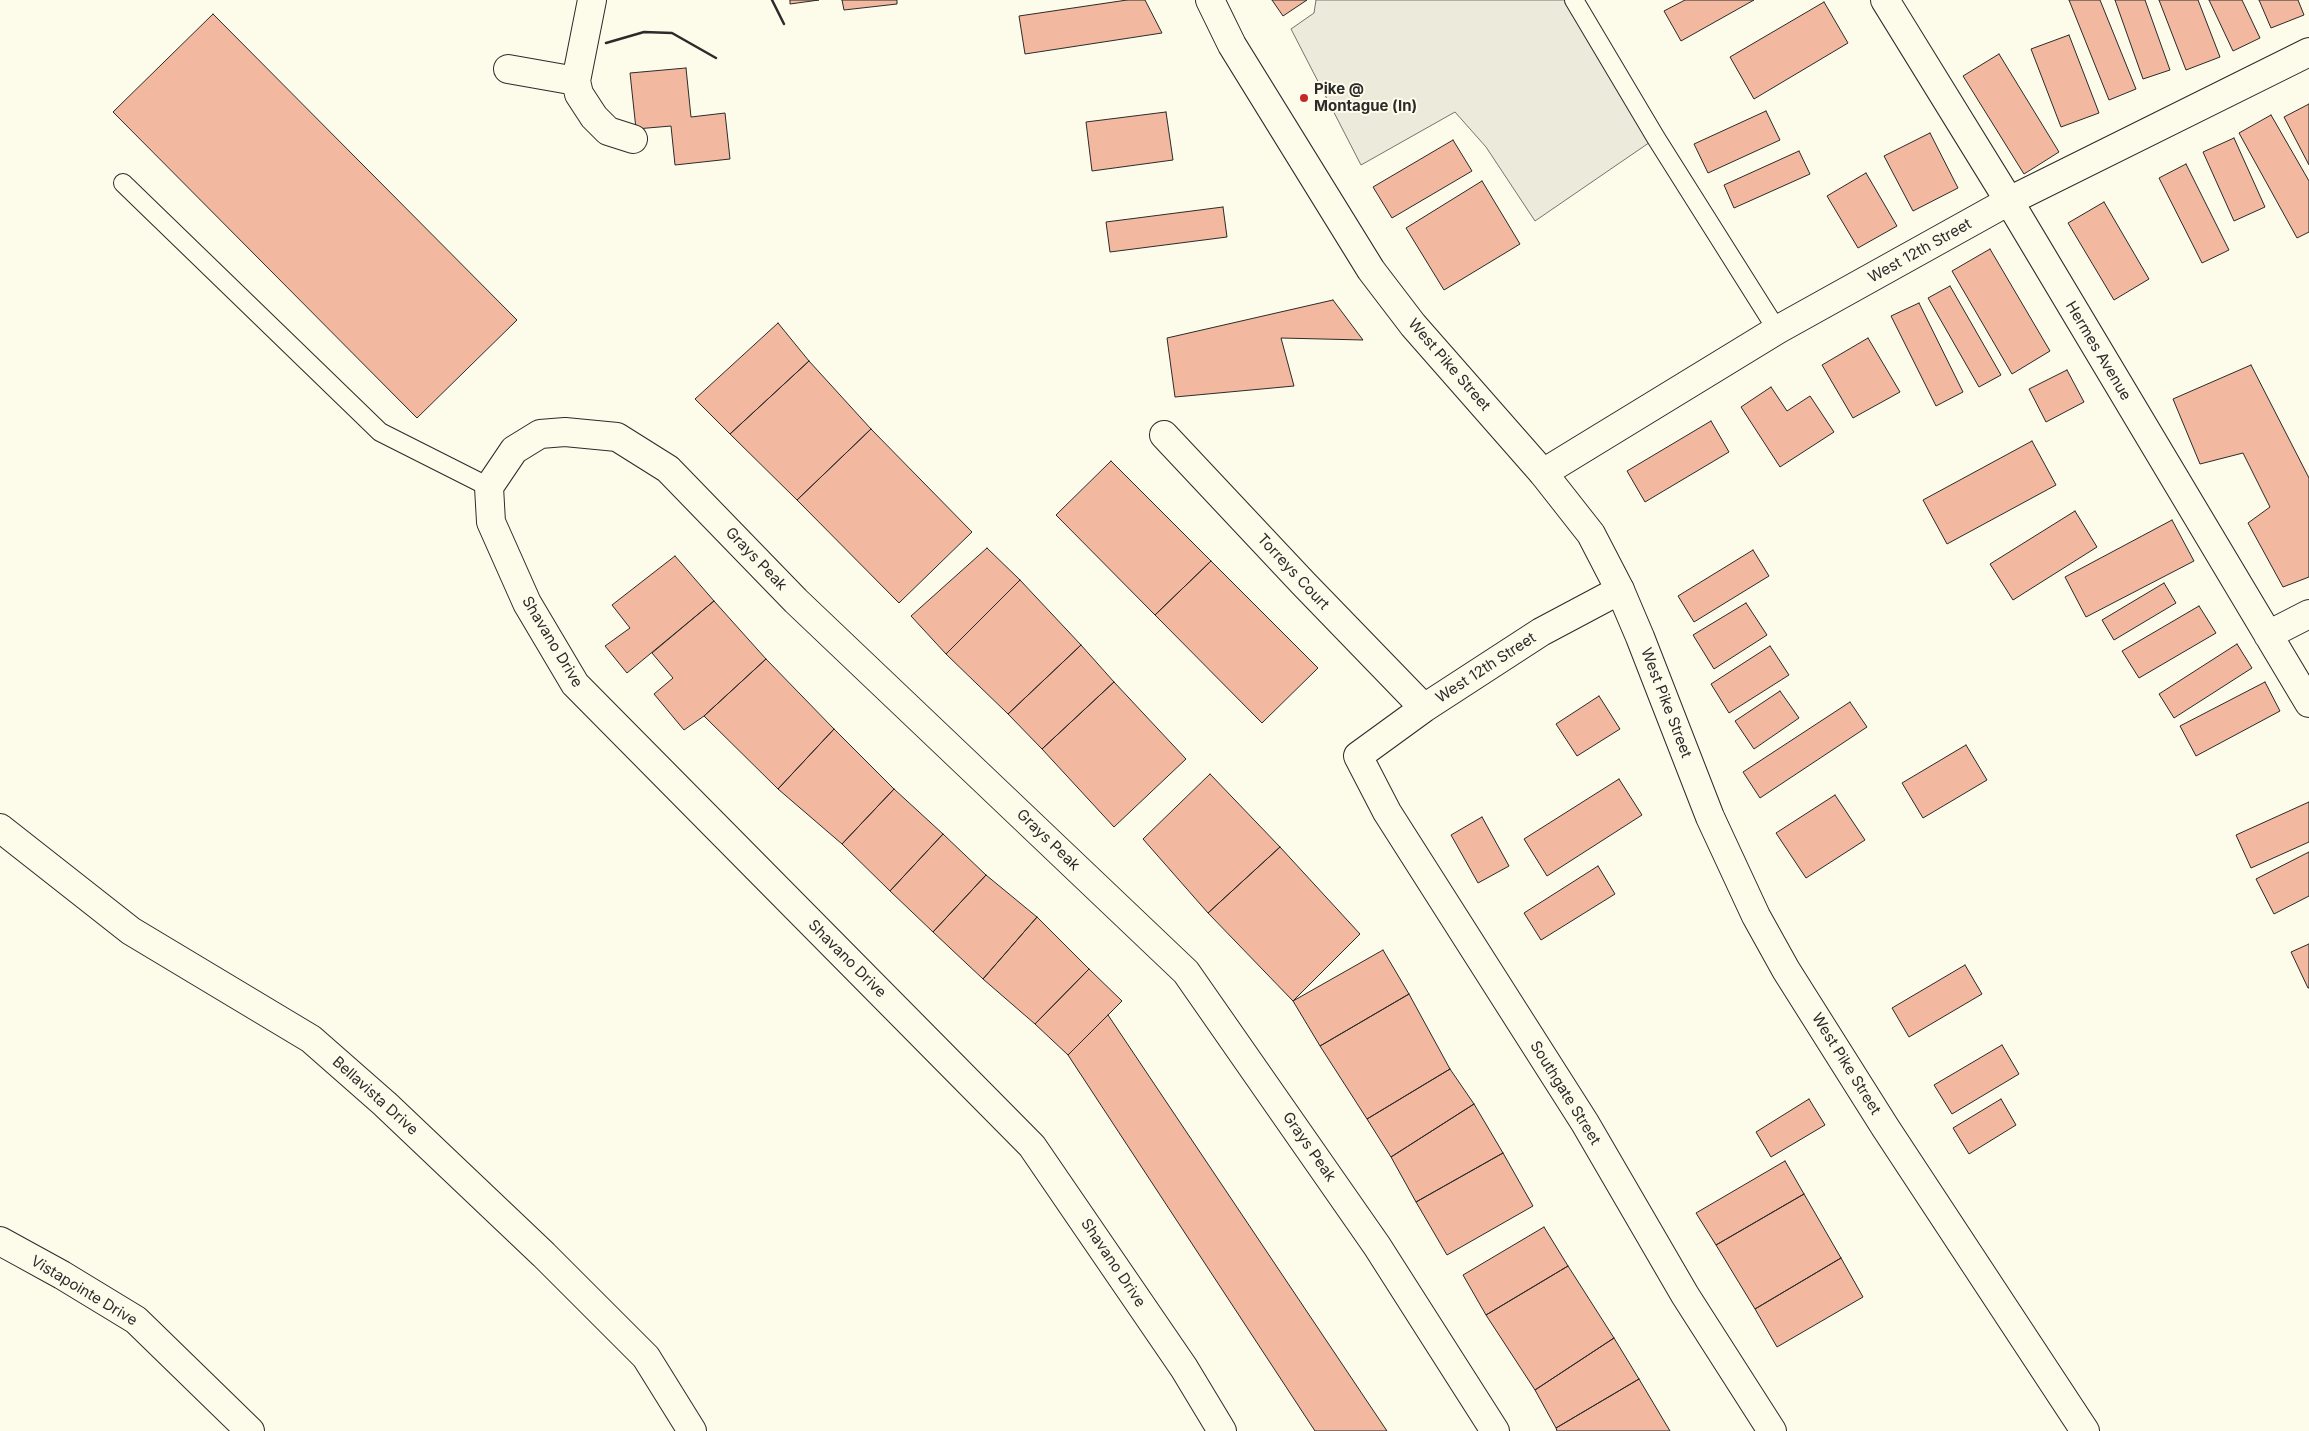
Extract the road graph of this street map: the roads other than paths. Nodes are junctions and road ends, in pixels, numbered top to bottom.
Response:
1 (592, 0) edge
2 (1210, 0) edge
3 (1574, 0) edge
4 (1892, 2) edge
5 (2309, 52) edge
6 (508, 69) dead end
7 (576, 81) junction
8 (632, 139) dead end
9 (123, 183) dead end
10 (2009, 201) junction
11 (1777, 330) junction
12 (1164, 435) dead end
13 (1543, 473) junction
14 (489, 487) junction
15 (1620, 590) junction
16 (2309, 614) edge
17 (2268, 635) junction
18 (2309, 703) edge
19 (1424, 708) junction
20 (1358, 756) joint
21 (0, 828) edge
22 (0, 1241) edge
23 (250, 1431) edge
24 (692, 1431) edge
25 (1222, 1431) edge
26 (1495, 1431) edge
27 (1772, 1431) edge
28 (2085, 1431) edge

1 - 7 street
2 - 13 street, West Pike Street
3 - 11 lane
4 - 10 street, Hermes Avenue
5 - 10 street, West 12th Street
6 - 7 street
7 - 8 street
9 - 14 lane
10 - 11 street, West 12th Street
10 - 17 street, Hermes Avenue
11 - 13 street, West 12th Street
12 - 19 street, Torreys Court
13 - 15 street, West Pike Street
14 - 25 street, Shavano Drive
14 - 26 street, Grays Peak
15 - 19 street, West 12th Street
15 - 28 street, West Pike Street
16 - 17 street
17 - 18 street, Hermes Avenue
19 - 20 street, West 12th Street
20 - 27 street, Southgate Street
21 - 24 street, Bellavista Drive
22 - 23 street, Vistapointe Drive

